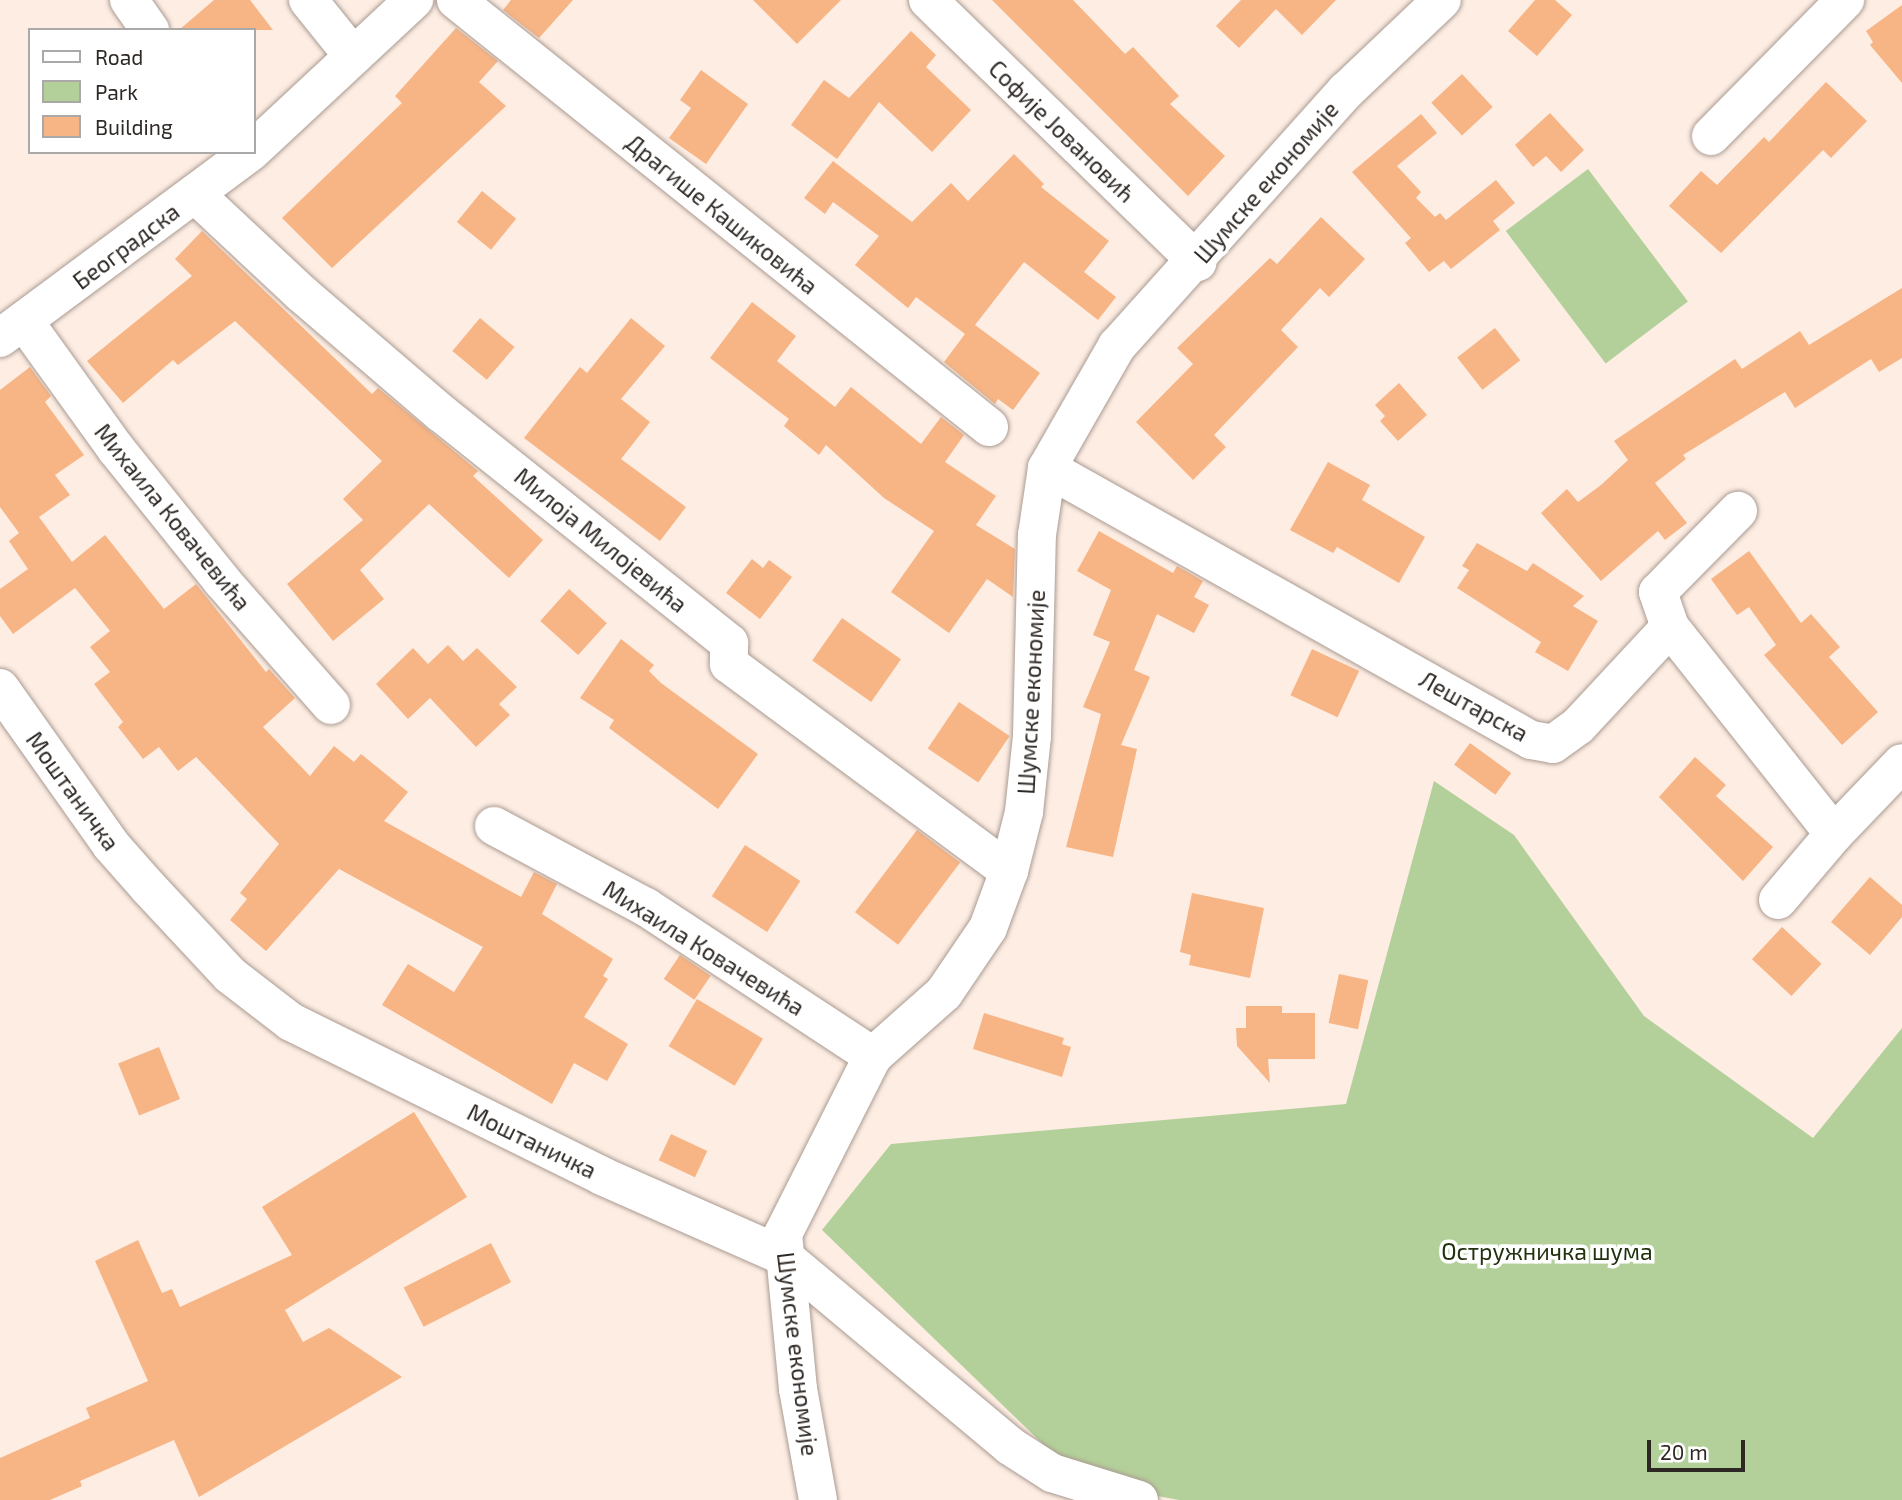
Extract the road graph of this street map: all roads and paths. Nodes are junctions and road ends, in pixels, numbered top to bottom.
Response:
1 (129, 0) edge
2 (308, 0) edge
3 (414, 0) edge
4 (456, 0) edge
5 (928, 0) edge
6 (1442, 0) edge
7 (1845, 0) edge
8 (149, 28) edge
9 (353, 57) junction
10 (1711, 136) dead end
11 (256, 143) edge
12 (244, 154) edge
13 (195, 194) junction
14 (1197, 262) junction
15 (12, 330) edge
16 (989, 427) dead end
17 (1047, 468) junction
18 (1738, 511) dead end
19 (1670, 627) junction
20 (0, 688) edge
21 (331, 705) dead end
22 (1902, 763) edge
23 (495, 826) dead end
24 (1834, 834) junction
25 (1009, 871) junction
26 (1778, 900) dead end
27 (873, 1056) junction
28 (783, 1256) junction
29 (818, 1500) edge
30 (1139, 1500) edge

1 - 8 street
2 - 9 street
3 - 9 street, Београдска
4 - 16 street, Драгише Кашиковића
5 - 14 street, Софије Јовановић
6 - 14 street, Шумске економије
7 - 10 street
9 - 11 street, Београдска
12 - 13 street, Београдска
13 - 15 street, Београдска
13 - 25 street, Милоја Милојевића
14 - 17 street, Шумске економије
15 - 21 street, Михаила Ковачевића
17 - 19 street, Лештарска
17 - 25 street, Шумске економије
18 - 19 street
19 - 24 street
20 - 28 street, Моштаничка
22 - 24 street
23 - 27 street, Михаила Ковачевића
24 - 26 street
25 - 27 street, Шумске економије
27 - 28 street, Шумске економије
28 - 29 street, Шумске економије
28 - 30 street, Моштаничка

